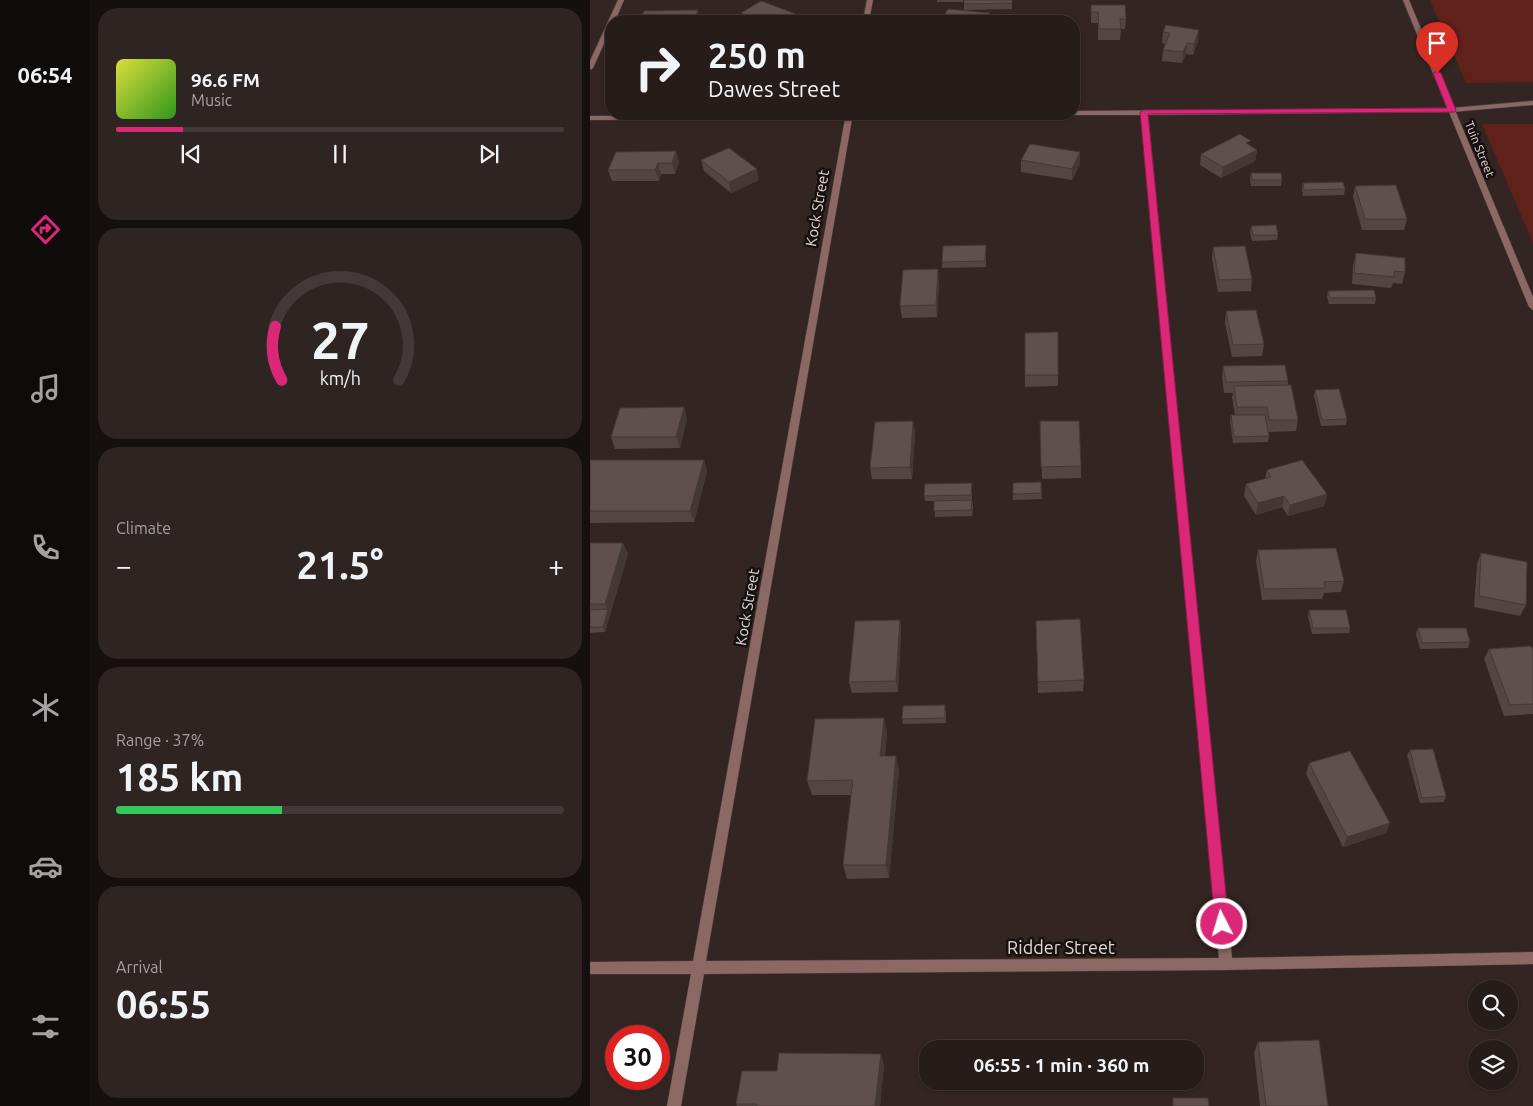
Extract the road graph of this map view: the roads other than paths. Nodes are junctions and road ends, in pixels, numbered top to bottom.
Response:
1 (621, 0) edge
2 (870, 0) edge
3 (1406, 0) edge
4 (614, 15) edge
5 (867, 15) edge
6 (605, 35) edge
7 (590, 68) edge
8 (1533, 103) edge
9 (1452, 110) junction
10 (1144, 112) junction
11 (1080, 113) edge
12 (590, 118) edge
13 (605, 118) edge
14 (848, 120) edge
15 (1533, 307) edge
16 (1533, 958) edge
17 (1226, 964) junction
18 (699, 966) junction
19 (590, 968) edge
20 (674, 1106) edge

1 - 4 street
2 - 5 street
3 - 9 street, Tuin Street
6 - 7 street
8 - 9 street
9 - 10 street
9 - 15 street, Tuin Street
10 - 11 street
10 - 17 street
12 - 13 street
14 - 18 street, Kock Street
16 - 17 street, Ridder Street
17 - 18 street, Ridder Street
18 - 19 street, Ridder Street
18 - 20 street, Kock Street

